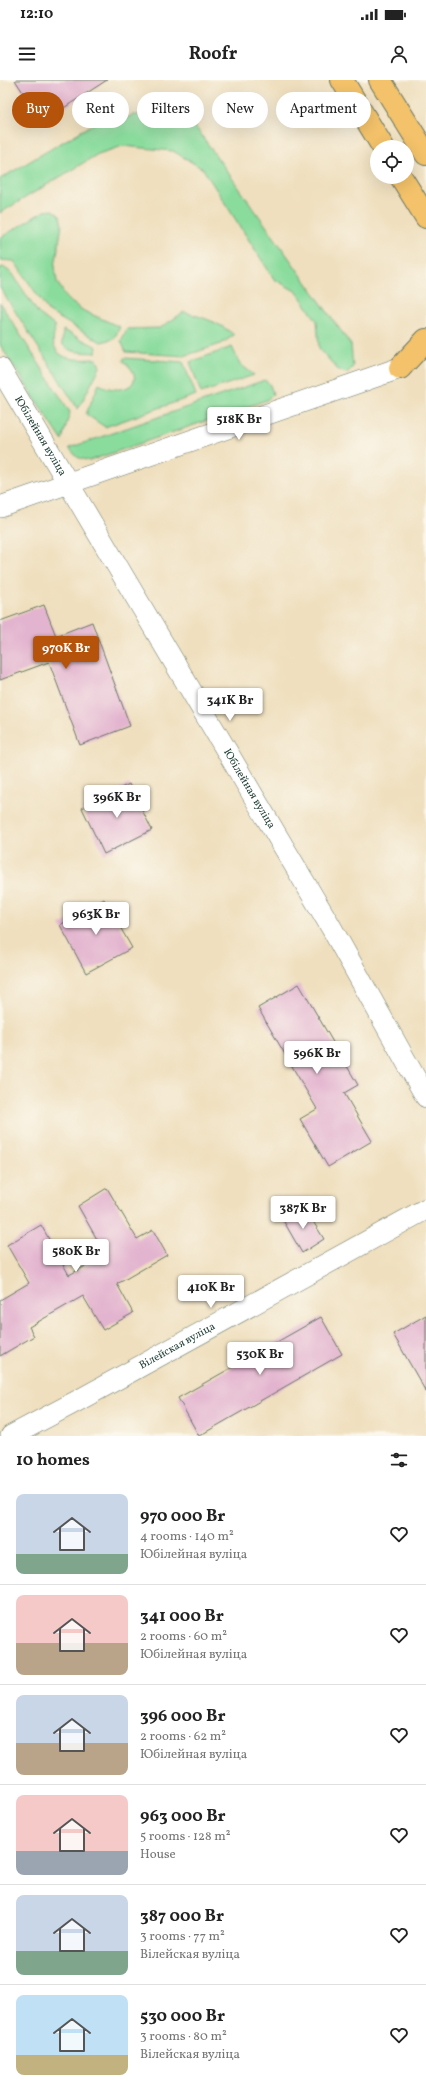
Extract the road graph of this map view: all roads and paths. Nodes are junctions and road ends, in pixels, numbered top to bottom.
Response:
1 (342, 80) edge
2 (380, 80) edge
3 (379, 140) edge
4 (426, 154) edge
5 (406, 184) edge
6 (426, 217) edge
7 (426, 340) edge
8 (426, 364) edge
9 (0, 368) edge
10 (400, 368) junction
11 (68, 484) junction
12 (0, 508) edge
13 (426, 1097) edge
14 (426, 1209) edge
15 (12, 1436) edge

1 - 3 highway
2 - 4 highway
5 - 6 highway
7 - 10 highway
8 - 10 highway
9 - 11 street, Юбілейная вуліца
10 - 11 street
11 - 12 street, Юбілейная вуліца
11 - 13 street, Юбілейная вуліца
14 - 15 street, Вілейская вуліца

